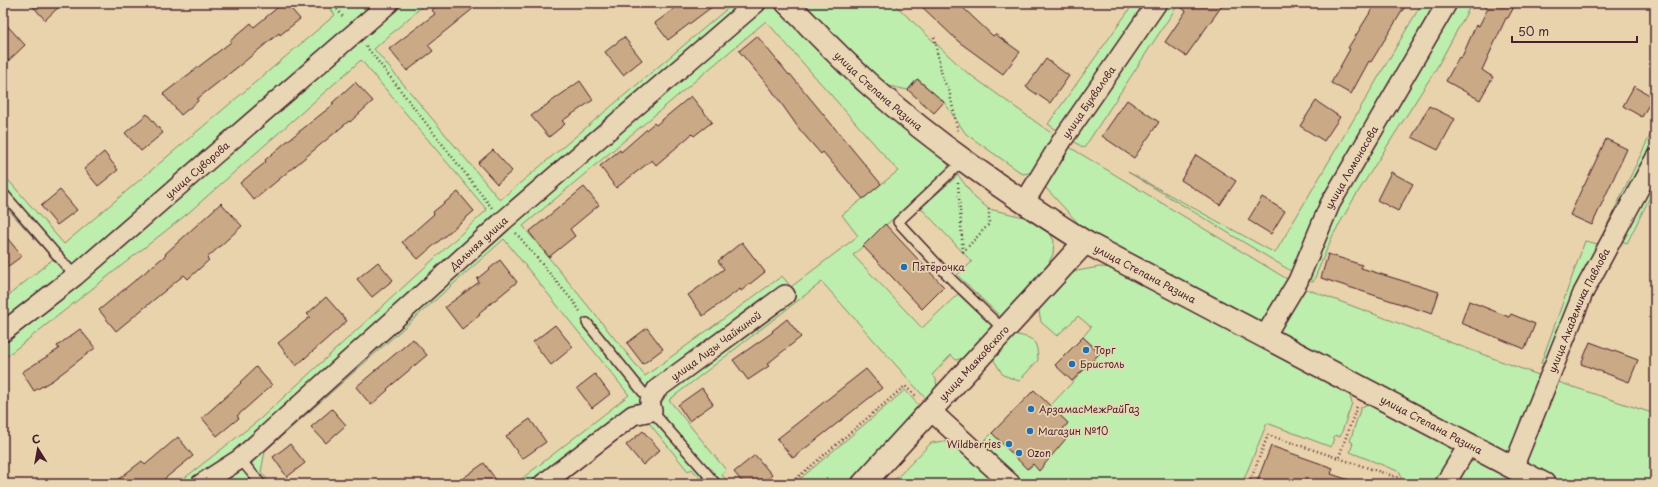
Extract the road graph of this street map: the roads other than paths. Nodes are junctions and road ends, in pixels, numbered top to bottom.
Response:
1 (389, 3) edge
2 (756, 3) edge
3 (787, 3) edge
4 (1157, 3) edge
5 (1447, 3) edge
6 (1655, 159) edge
7 (964, 160) junction
8 (3, 193) edge
9 (1024, 203) junction
10 (1085, 242) junction
11 (76, 276) junction
12 (785, 295) dead end
13 (587, 323) road end
14 (1004, 330) junction
15 (3, 332) edge
16 (1265, 336) junction
17 (651, 406) junction
18 (930, 410) junction
19 (1469, 444) junction
20 (240, 459) junction
21 (1513, 468) junction
22 (201, 484) edge
23 (261, 484) edge
24 (543, 484) edge
25 (716, 484) edge
26 (863, 484) edge
27 (1011, 484) edge
28 (1445, 484) edge
29 (1544, 484) edge

1 - 11 street, улица Суворова
2 - 20 street, Дальняя улица
3 - 7 main road, улица Степана Разина
4 - 9 street, улица Бухвалова
5 - 16 street, улица Ломоносова
6 - 21 street, улица Академика Павлова
7 - 9 main road, улица Степана Разина
7 - 14 lane
8 - 11 lane
9 - 10 main road, улица Степана Разина
10 - 14 main road, улица Маяковского
10 - 16 main road, улица Степана Разина
11 - 15 street, улица Суворова
12 - 17 street, улица Лизы Чайкиной
13 - 17 lane
14 - 18 main road, улица Маяковского
16 - 19 main road, улица Степана Разина
17 - 24 street
17 - 25 lane
18 - 26 main road, улица Маяковского
18 - 27 street
19 - 21 main road, улица Степана Разина
19 - 28 street
20 - 22 street, Дальняя улица
20 - 23 lane
21 - 29 main road, улица Степана Разина

